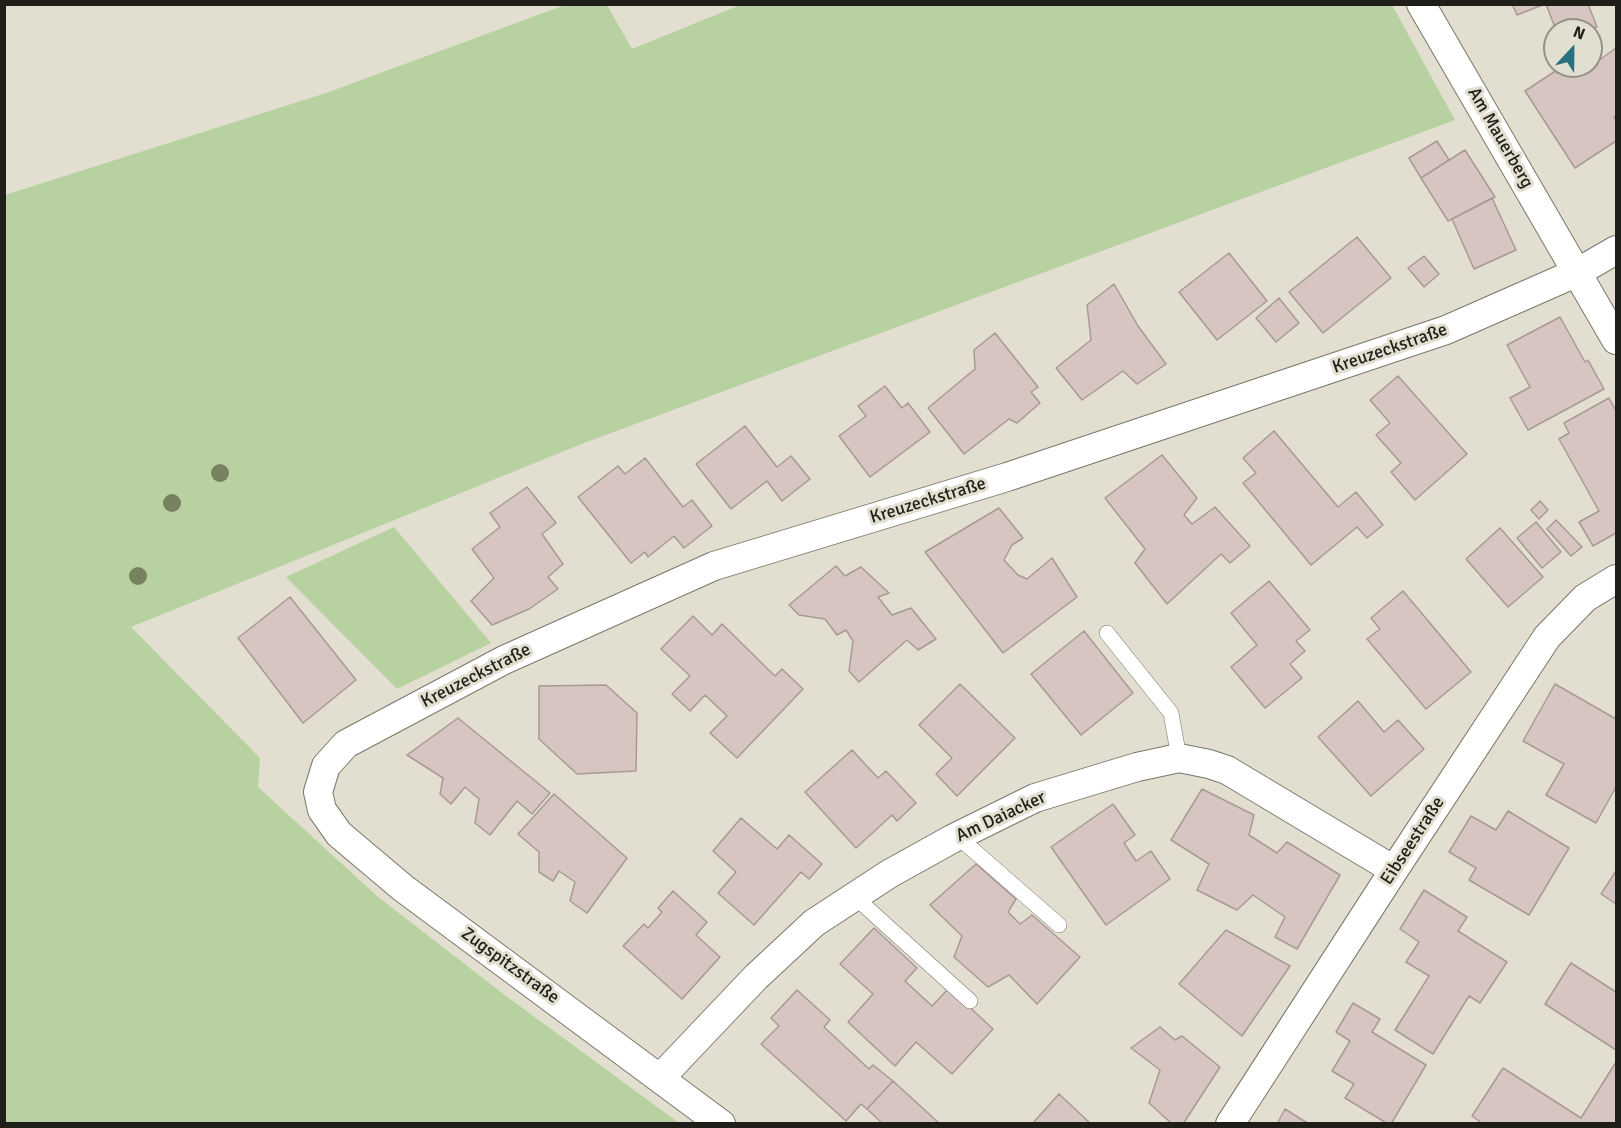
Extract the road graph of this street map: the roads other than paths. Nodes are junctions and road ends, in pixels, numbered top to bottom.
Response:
1 (1421, 4) edge
2 (1617, 249) edge
3 (1578, 272) junction
4 (1617, 340) edge
5 (1617, 579) edge
6 (1107, 633) dead end
7 (1179, 758) junction
8 (318, 792) joint
9 (957, 836) junction
10 (1394, 870) junction
11 (855, 897) junction
12 (1059, 925) dead end
13 (970, 1001) dead end
14 (661, 1077) junction
15 (721, 1124) edge
16 (1230, 1124) edge

1 - 3 street, Am Mauerberg
2 - 3 street, Kreuzeckstraße
3 - 4 street, Am Mauerberg
3 - 8 street, Kreuzeckstraße
5 - 10 street, Eibseestraße
6 - 7 lane
7 - 9 street, Am Daiacker
7 - 10 street, Am Daiacker
8 - 14 street, Zugspitzstraße
9 - 11 street, Am Daiacker
9 - 12 lane
10 - 16 street, Eibseestraße
11 - 13 lane
11 - 14 street, Am Daiacker
14 - 15 street, Zugspitzstraße

